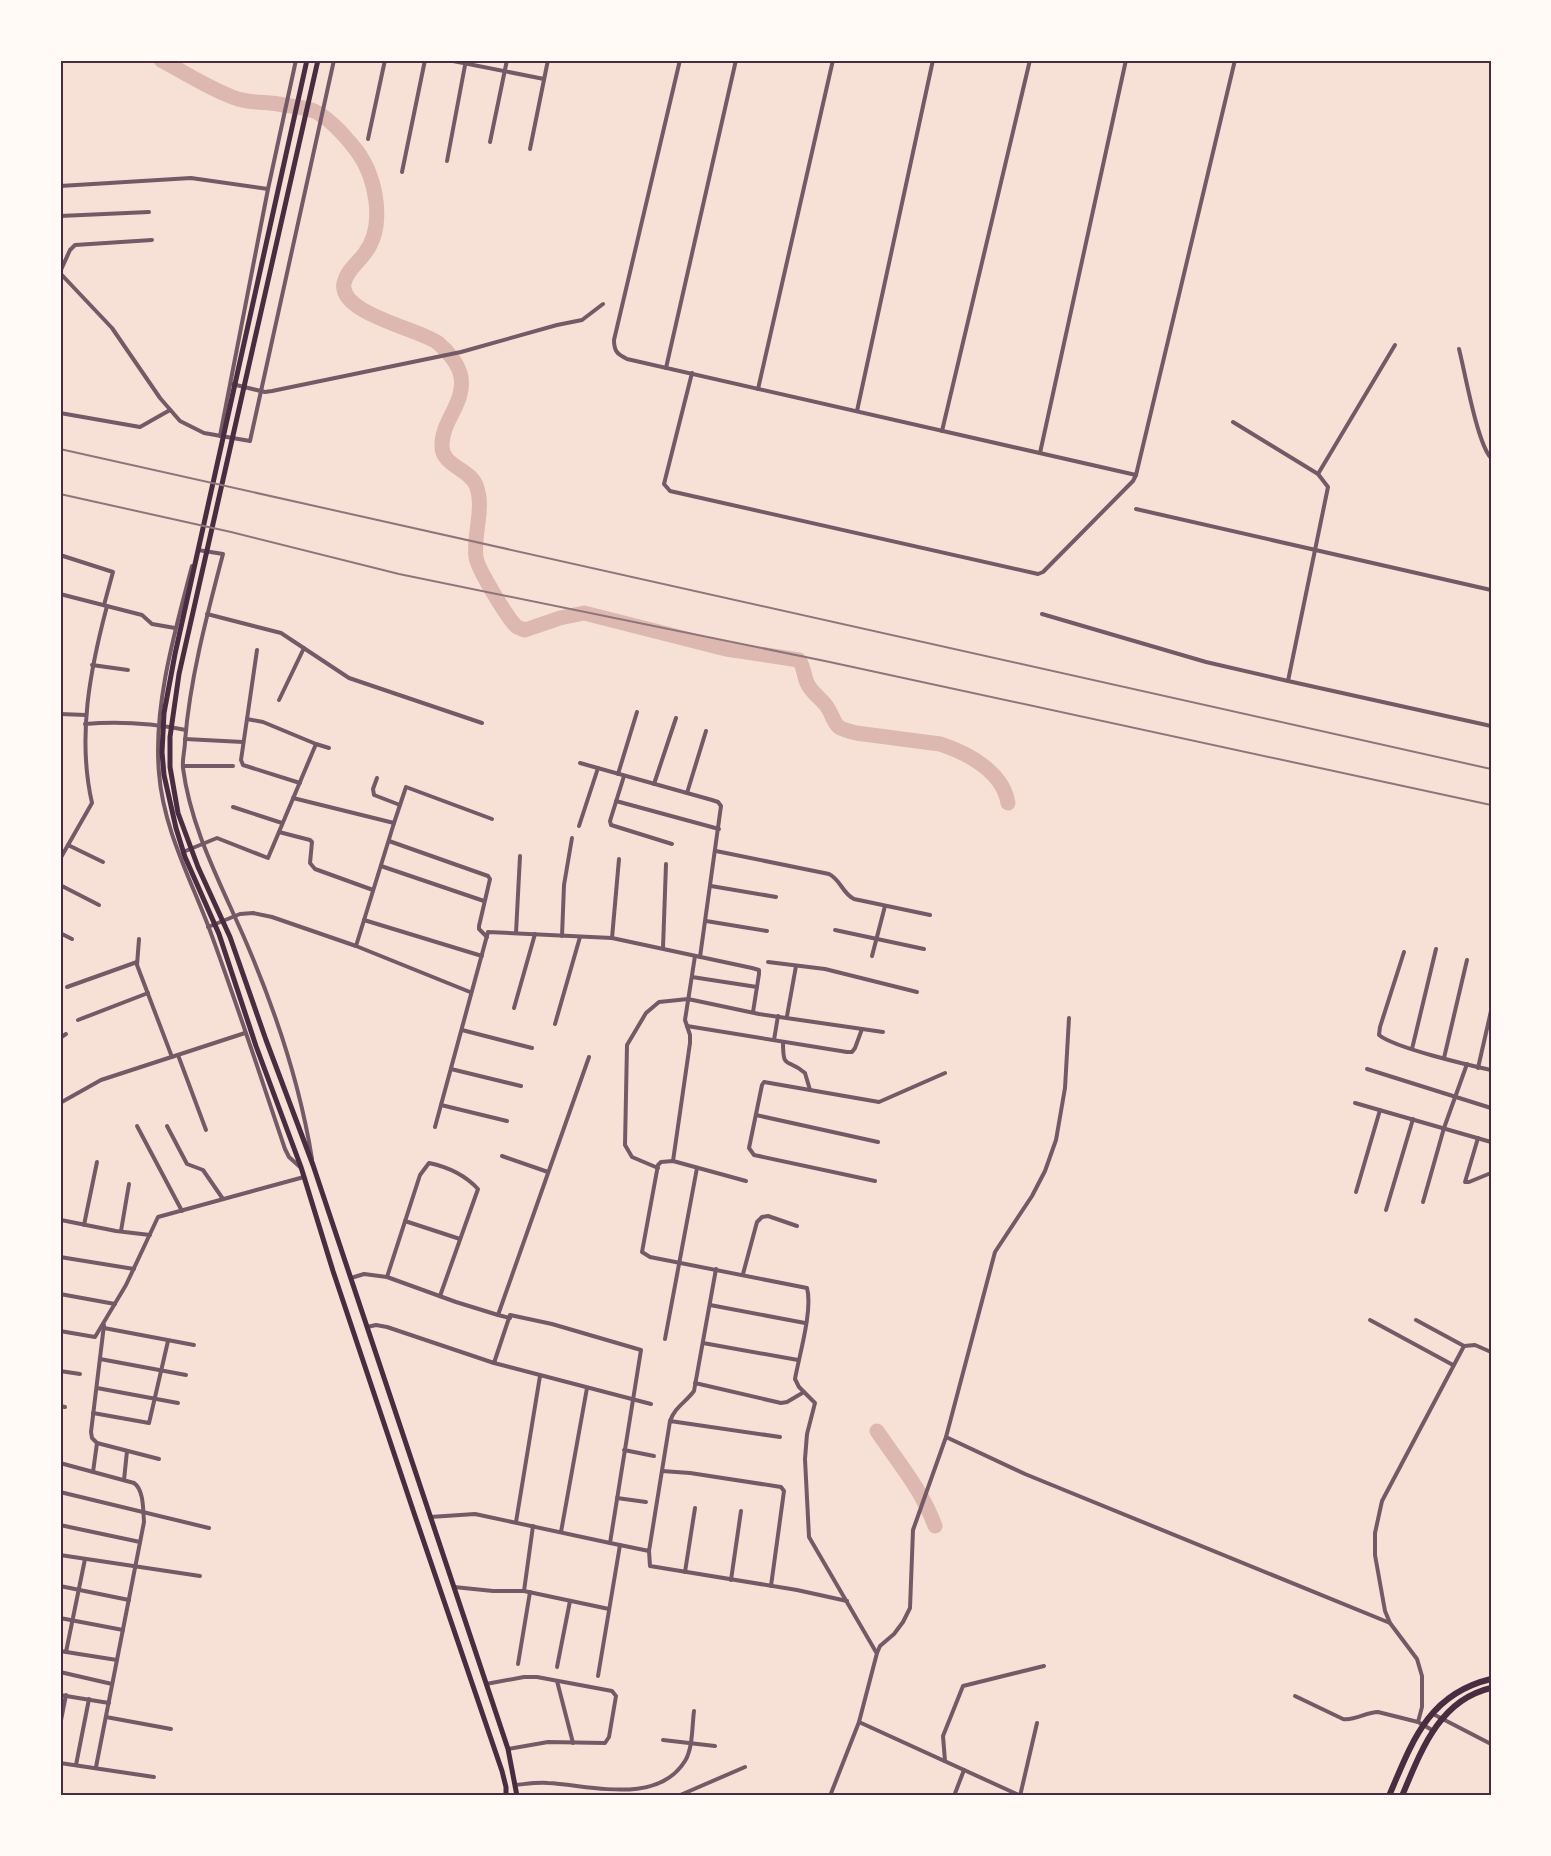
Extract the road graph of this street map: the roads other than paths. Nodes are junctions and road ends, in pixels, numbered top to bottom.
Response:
1 (296, 60) edge
2 (307, 60) edge
3 (318, 60) edge
4 (334, 60) edge
5 (385, 60) edge
6 (425, 60) edge
7 (448, 60) edge
8 (507, 60) edge
9 (548, 60) edge
10 (680, 60) edge
11 (736, 60) edge
12 (833, 60) edge
13 (933, 60) edge
14 (1030, 60) edge
15 (1126, 60) edge
16 (1235, 60) edge
17 (466, 62) edge
18 (504, 71) junction
19 (544, 80) junction
20 (368, 140) dead end
21 (490, 142) dead end
22 (530, 149) dead end
23 (447, 162) dead end
24 (402, 172) dead end
25 (60, 186) edge
26 (268, 189) junction
27 (149, 212) dead end
28 (60, 216) edge
29 (152, 240) dead end
30 (60, 272) edge
31 (603, 304) dead end
32 (1395, 345) dead end
33 (1459, 349) dead end
34 (666, 368) junction
35 (692, 373) junction
36 (232, 384) junction
37 (758, 388) junction
38 (261, 391) junction
39 (170, 410) junction
40 (857, 411) junction
41 (60, 413) edge
42 (1233, 422) dead end
43 (942, 431) junction
44 (220, 436) junction
45 (1040, 453) junction
46 (1491, 458) edge
47 (1318, 474) junction
48 (1136, 475) junction
49 (1136, 509) dead end
50 (1314, 550) junction
51 (60, 555) edge
52 (1491, 590) edge
53 (60, 594) edge
54 (105, 606) junction
55 (207, 614) junction
56 (1042, 614) dead end
57 (176, 628) junction
58 (304, 648) junction
59 (257, 650) dead end
60 (92, 665) junction
61 (128, 670) dead end
62 (1288, 681) junction
63 (279, 700) dead end
64 (637, 712) dead end
65 (60, 714) edge
66 (86, 715) junction
67 (676, 718) dead end
68 (247, 719) junction
69 (482, 723) dead end
70 (85, 724) junction
71 (158, 724) junction
72 (1491, 726) edge
73 (186, 730) junction
74 (706, 731) dead end
75 (185, 739) junction
76 (243, 742) junction
77 (316, 744) junction
78 (329, 748) dead end
79 (580, 763) dead end
80 (183, 766) junction
81 (233, 766) dead end
82 (598, 768) junction
83 (621, 775) junction
84 (377, 778) dead end
85 (300, 783) junction
86 (654, 784) junction
87 (687, 793) junction
88 (293, 798) junction
89 (616, 801) junction
90 (400, 805) junction
91 (233, 807) dead end
92 (492, 819) dead end
93 (282, 823) junction
94 (394, 823) junction
95 (579, 826) dead end
96 (719, 830) junction
97 (279, 832) junction
98 (572, 838) dead end
99 (388, 841) junction
100 (68, 844) junction
101 (204, 844) junction
102 (672, 844) dead end
103 (716, 851) junction
104 (180, 854) junction
105 (520, 856) dead end
106 (60, 859) edge
107 (620, 859) dead end
108 (103, 862) dead end
109 (666, 864) dead end
110 (381, 866) junction
111 (60, 885) edge
112 (711, 886) junction
113 (373, 890) junction
114 (776, 897) dead end
115 (484, 901) junction
116 (99, 905) dead end
117 (885, 906) junction
118 (235, 915) junction
119 (930, 915) dead end
120 (364, 920) junction
121 (706, 921) junction
122 (208, 927) junction
123 (835, 930) dead end
124 (767, 931) dead end
125 (60, 933) edge
126 (516, 933) junction
127 (535, 934) junction
128 (487, 936) junction
129 (562, 936) junction
130 (580, 937) junction
131 (612, 938) junction
132 (72, 939) dead end
133 (139, 939) dead end
134 (877, 939) junction
135 (356, 946) junction
136 (663, 948) junction
137 (924, 949) dead end
138 (1436, 949) dead end
139 (1404, 952) dead end
140 (482, 956) junction
141 (698, 956) junction
142 (872, 956) dead end
143 (1467, 960) dead end
144 (137, 962) junction
145 (768, 962) dead end
146 (796, 966) junction
147 (692, 977) junction
148 (67, 987) dead end
149 (757, 987) junction
150 (470, 992) junction
151 (917, 992) dead end
152 (148, 993) junction
153 (688, 999) junction
154 (514, 1008) dead end
155 (1491, 1011) edge
156 (753, 1012) junction
157 (778, 1016) junction
158 (787, 1016) junction
159 (1069, 1018) dead end
160 (78, 1020) dead end
161 (555, 1024) dead end
162 (686, 1026) junction
163 (862, 1029) junction
164 (462, 1030) junction
165 (883, 1032) dead end
166 (246, 1033) junction
167 (66, 1034) dead end
168 (60, 1038) edge
169 (774, 1040) junction
170 (783, 1042) junction
171 (532, 1048) dead end
172 (1412, 1049) junction
173 (178, 1055) junction
174 (172, 1057) junction
175 (589, 1057) dead end
176 (1444, 1058) junction
177 (1467, 1064) junction
178 (1478, 1068) junction
179 (451, 1069) junction
180 (1367, 1069) dead end
181 (1491, 1070) edge
182 (945, 1073) dead end
183 (521, 1086) dead end
184 (810, 1090) junction
185 (1455, 1097) junction
186 (60, 1103) edge
187 (1355, 1103) dead end
188 (441, 1105) junction
189 (1491, 1108) edge
190 (1380, 1110) junction
191 (755, 1114) junction
192 (296, 1119) junction
193 (1413, 1119) junction
194 (507, 1121) dead end
195 (284, 1123) junction
196 (137, 1126) dead end
197 (167, 1126) dead end
198 (435, 1127) dead end
199 (1444, 1128) junction
200 (206, 1130) dead end
201 (1478, 1138) junction
202 (878, 1142) dead end
203 (1491, 1142) edge
204 (502, 1156) dead end
205 (673, 1161) junction
206 (97, 1162) dead end
207 (301, 1167) junction
208 (314, 1168) junction
209 (658, 1168) junction
210 (697, 1168) junction
211 (548, 1172) junction
212 (1491, 1173) edge
213 (303, 1176) junction
214 (746, 1181) dead end
215 (875, 1181) dead end
216 (129, 1184) dead end
217 (1356, 1192) dead end
218 (223, 1199) junction
219 (1423, 1203) dead end
220 (1386, 1210) dead end
221 (182, 1211) junction
222 (60, 1220) edge
223 (405, 1221) junction
224 (84, 1225) junction
225 (797, 1226) dead end
226 (121, 1231) junction
227 (150, 1235) junction
228 (460, 1239) junction
229 (60, 1257) edge
230 (679, 1262) junction
231 (134, 1269) junction
232 (717, 1269) junction
233 (743, 1274) junction
234 (387, 1277) junction
235 (351, 1278) junction
236 (60, 1294) edge
237 (440, 1296) junction
238 (115, 1305) junction
239 (710, 1305) junction
240 (361, 1310) junction
241 (347, 1314) junction
242 (498, 1315) junction
243 (510, 1318) junction
244 (1370, 1320) dead end
245 (1416, 1320) dead end
246 (105, 1321) junction
247 (806, 1323) junction
248 (367, 1327) junction
249 (104, 1328) junction
250 (60, 1331) edge
251 (665, 1339) dead end
252 (168, 1341) junction
253 (703, 1343) junction
254 (194, 1346) dead end
255 (1464, 1346) junction
256 (1491, 1352) edge
257 (100, 1359) junction
258 (798, 1360) junction
259 (494, 1363) junction
260 (1453, 1365) junction
261 (60, 1371) edge
262 (162, 1371) junction
263 (80, 1374) dead end
264 (186, 1376) dead end
265 (540, 1376) junction
266 (695, 1383) junction
267 (97, 1388) junction
268 (587, 1388) junction
269 (804, 1392) junction
270 (156, 1399) junction
271 (632, 1400) junction
272 (178, 1403) dead end
273 (651, 1404) dead end
274 (93, 1413) junction
275 (670, 1421) junction
276 (402, 1432) junction
277 (388, 1436) junction
278 (780, 1437) dead end
279 (946, 1437) junction
280 (97, 1443) junction
281 (624, 1450) junction
282 (127, 1451) junction
283 (654, 1456) dead end
284 (159, 1459) dead end
285 (60, 1463) edge
286 (662, 1471) junction
287 (93, 1472) junction
288 (124, 1480) junction
289 (60, 1492) edge
290 (617, 1498) junction
291 (646, 1502) dead end
292 (695, 1508) dead end
293 (143, 1512) junction
294 (741, 1512) dead end
295 (430, 1515) junction
296 (416, 1519) junction
297 (516, 1522) junction
298 (60, 1525) edge
299 (533, 1526) junction
300 (209, 1528) dead end
301 (561, 1532) junction
302 (140, 1542) junction
303 (610, 1543) junction
304 (620, 1545) junction
305 (649, 1551) junction
306 (60, 1555) edge
307 (85, 1559) junction
308 (134, 1566) junction
309 (685, 1572) junction
310 (200, 1576) dead end
311 (731, 1580) junction
312 (60, 1586) edge
313 (771, 1586) junction
314 (453, 1587) junction
315 (80, 1590) junction
316 (527, 1592) junction
317 (129, 1600) junction
318 (570, 1601) junction
319 (848, 1601) junction
320 (609, 1609) junction
321 (60, 1618) edge
322 (73, 1620) junction
323 (1390, 1623) junction
324 (123, 1630) junction
325 (60, 1651) edge
326 (66, 1652) junction
327 (877, 1653) junction
328 (117, 1660) junction
329 (518, 1664) dead end
330 (1044, 1666) dead end
331 (557, 1667) dead end
332 (60, 1672) edge
333 (598, 1676) dead end
334 (1491, 1679) edge
335 (558, 1681) junction
336 (112, 1684) junction
337 (486, 1684) junction
338 (1491, 1688) edge
339 (60, 1695) edge
340 (66, 1695) junction
341 (1295, 1696) dead end
342 (89, 1699) junction
343 (109, 1702) junction
344 (694, 1711) dead end
345 (1432, 1713) junction
346 (106, 1717) junction
347 (1442, 1718) junction
348 (859, 1722) junction
349 (1037, 1723) dead end
350 (1421, 1724) junction
351 (60, 1725) edge
352 (171, 1729) dead end
353 (1432, 1731) junction
354 (663, 1740) dead end
355 (573, 1743) junction
356 (690, 1743) junction
357 (1491, 1744) edge
358 (715, 1746) dead end
359 (508, 1749) junction
360 (945, 1761) junction
361 (60, 1762) edge
362 (76, 1765) junction
363 (96, 1767) junction
364 (745, 1767) dead end
365 (964, 1770) junction
366 (154, 1777) dead end
367 (515, 1785) junction
368 (506, 1796) edge
369 (517, 1796) edge
370 (678, 1796) edge
371 (830, 1796) edge
372 (954, 1796) edge
373 (1020, 1796) edge
374 (1389, 1796) edge
375 (1402, 1796) edge

1 - 26 street
2 - 195 main road
3 - 192 main road
4 - 38 street
5 - 20 street
6 - 24 street
7 - 17 street
8 - 18 street
9 - 19 street
10 - 34 street
11 - 34 street
12 - 37 street
13 - 40 street
14 - 43 street
15 - 45 street
16 - 48 street
17 - 18 street
17 - 23 street
18 - 19 street
18 - 21 street
19 - 22 street
25 - 26 street
26 - 36 street
27 - 28 street
29 - 30 street
30 - 39 street
31 - 38 street
32 - 47 street
33 - 46 street
34 - 35 street
35 - 37 street
35 - 48 street
36 - 38 street
36 - 44 street
37 - 40 street
38 - 44 street
39 - 41 street
39 - 44 street
40 - 43 street
42 - 47 street
43 - 45 street
45 - 48 street
47 - 50 street
49 - 50 street
50 - 52 street
50 - 62 street
51 - 54 street
53 - 54 street
54 - 57 street
54 - 60 street
55 - 57 street
55 - 58 street
55 - 73 street
56 - 62 street
57 - 71 street
58 - 63 street
58 - 69 street
59 - 68 street
60 - 61 street
60 - 66 street
62 - 72 street
64 - 83 street
65 - 66 street
66 - 70 street
67 - 86 street
68 - 76 street
68 - 77 street
70 - 71 street
70 - 100 street
71 - 73 street
71 - 104 street
73 - 75 street
74 - 87 street
75 - 76 street
75 - 80 street
76 - 85 street
77 - 78 street
77 - 85 street
79 - 82 street
80 - 81 street
80 - 101 street
82 - 83 street
82 - 95 street
83 - 86 street
83 - 89 street
84 - 90 street
85 - 88 street
86 - 87 street
87 - 96 street
88 - 93 street
88 - 94 street
89 - 96 street
89 - 102 street
90 - 92 street
90 - 94 street
91 - 93 street
93 - 97 street
94 - 99 street
96 - 103 street
97 - 101 street
97 - 113 street
98 - 129 street
99 - 110 street
99 - 115 street
100 - 106 street
100 - 108 street
101 - 104 street
101 - 118 street
103 - 112 street
103 - 117 street
104 - 122 street
105 - 126 street
107 - 131 street
109 - 136 street
110 - 113 street
110 - 115 street
111 - 116 street
112 - 114 street
112 - 121 street
113 - 120 street
115 - 128 street
117 - 119 street
117 - 134 street
118 - 122 street
118 - 135 street
118 - 208 street
120 - 135 street
120 - 140 street
121 - 124 street
121 - 141 street
122 - 166 street
123 - 134 street
125 - 132 street
126 - 127 street
126 - 128 street
127 - 129 street
127 - 154 street
128 - 140 street
129 - 130 street
130 - 131 street
130 - 161 street
131 - 136 street
133 - 144 street
134 - 137 street
134 - 142 street
135 - 150 street
136 - 141 street
138 - 172 street
139 - 172 street
140 - 150 street
141 - 147 street
141 - 149 street
143 - 176 street
144 - 148 street
144 - 152 street
145 - 146 street
146 - 151 street
146 - 158 street
147 - 149 street
147 - 153 street
149 - 156 street
150 - 164 street
152 - 160 street
152 - 174 street
153 - 156 street
153 - 162 street
153 - 209 street
155 - 178 street
156 - 157 street
157 - 158 street
157 - 169 street
158 - 163 street
159 - 279 street
162 - 169 street
162 - 205 street
163 - 165 street
163 - 170 street
164 - 171 street
164 - 179 street
166 - 173 street
166 - 207 street
167 - 168 street
169 - 170 street
170 - 184 street
172 - 176 street
173 - 174 street
173 - 200 street
174 - 186 street
175 - 211 street
176 - 177 street
177 - 178 street
177 - 185 street
178 - 181 street
179 - 183 street
179 - 188 street
180 - 185 street
182 - 184 street
184 - 191 street
185 - 189 street
185 - 199 street
187 - 190 street
188 - 194 street
188 - 198 street
190 - 193 street
190 - 217 street
191 - 202 street
191 - 215 street
192 - 195 main road
192 - 208 main road
193 - 199 street
193 - 220 street
195 - 207 main road
196 - 221 street
197 - 218 street
199 - 201 street
199 - 219 street
201 - 203 street
201 - 212 street
204 - 211 street
205 - 209 street
205 - 210 street
206 - 224 street
207 - 213 main road
208 - 213 main road
208 - 235 main road
209 - 230 street
210 - 214 street
210 - 230 street
211 - 242 street
213 - 218 street
213 - 241 main road
216 - 226 street
218 - 221 street
221 - 227 street
222 - 224 street
223 - 228 street
223 - 228 street
223 - 234 street
224 - 226 street
225 - 233 street
226 - 227 street
227 - 231 street
228 - 237 street
229 - 231 street
230 - 232 street
230 - 251 street
231 - 238 street
232 - 233 street
232 - 239 street
233 - 247 street
234 - 235 street
234 - 237 street
235 - 240 main road
236 - 238 street
237 - 242 street
238 - 246 street
239 - 247 street
239 - 253 street
240 - 241 main road
240 - 248 main road
241 - 277 main road
242 - 243 street
243 - 259 street
243 - 271 street
244 - 260 street
245 - 255 street
246 - 249 street
246 - 250 street
247 - 258 street
248 - 259 street
248 - 276 main road
249 - 252 street
249 - 257 street
252 - 254 street
252 - 262 street
253 - 258 street
253 - 266 street
255 - 256 street
255 - 260 street
257 - 262 street
257 - 267 street
258 - 269 street
259 - 265 street
260 - 323 street
261 - 263 street
262 - 264 street
262 - 270 street
265 - 268 street
265 - 297 street
266 - 269 street
266 - 275 street
267 - 270 street
267 - 274 street
268 - 271 street
268 - 301 street
269 - 319 street
270 - 272 street
270 - 274 street
271 - 273 street
271 - 281 street
274 - 280 street
275 - 278 street
275 - 286 street
276 - 277 main road
276 - 295 main road
277 - 296 main road
279 - 323 street
279 - 327 street
280 - 282 street
280 - 287 street
281 - 283 street
281 - 290 street
282 - 284 street
282 - 288 street
285 - 287 street
286 - 305 street
286 - 313 street
287 - 288 street
288 - 293 street
289 - 293 street
290 - 291 street
290 - 303 street
292 - 309 street
293 - 300 street
293 - 302 street
294 - 311 street
295 - 296 main road
295 - 297 street
295 - 314 main road
296 - 368 main road
297 - 299 street
298 - 302 street
299 - 301 street
299 - 316 street
301 - 303 street
302 - 308 street
303 - 304 street
304 - 305 street
304 - 320 street
305 - 309 street
306 - 307 street
307 - 308 street
307 - 315 street
308 - 310 street
308 - 317 street
309 - 311 street
311 - 313 street
312 - 315 street
313 - 319 street
314 - 316 street
314 - 337 main road
315 - 317 street
315 - 322 street
316 - 318 street
316 - 329 street
317 - 324 street
318 - 320 street
318 - 331 street
319 - 327 street
320 - 333 street
321 - 322 street
322 - 324 street
322 - 326 street
323 - 350 street
324 - 328 street
325 - 326 street
326 - 328 street
327 - 348 street
328 - 336 street
330 - 360 street
332 - 336 street
334 - 345 main road
335 - 337 street
335 - 355 street
335 - 355 street
336 - 343 street
337 - 359 main road
338 - 347 main road
339 - 340 street
340 - 342 street
340 - 351 street
341 - 350 street
342 - 343 street
342 - 362 street
343 - 346 street
344 - 356 street
345 - 347 street
345 - 350 main road
346 - 352 street
346 - 363 street
347 - 353 main road
347 - 357 street
348 - 360 street
348 - 371 street
349 - 373 street
350 - 353 street
350 - 374 main road
353 - 375 main road
354 - 356 street
355 - 359 street
356 - 358 street
356 - 367 street
359 - 367 main road
360 - 365 street
361 - 362 street
362 - 363 street
363 - 366 street
364 - 370 street
365 - 372 street
365 - 373 street
367 - 369 main road

